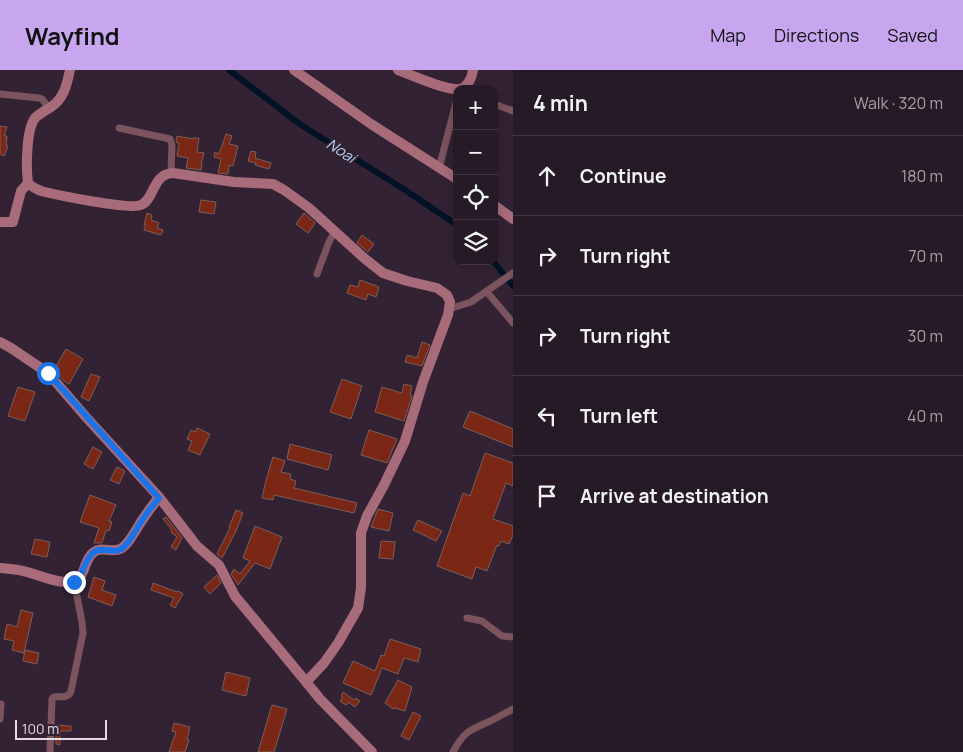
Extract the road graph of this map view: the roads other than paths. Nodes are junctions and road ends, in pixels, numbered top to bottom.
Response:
1 (70, 70) edge
2 (294, 70) edge
3 (398, 70) edge
4 (473, 70) edge
5 (466, 85) edge
6 (453, 88) edge
7 (0, 94) edge
8 (498, 105) edge
9 (49, 108) junction
10 (513, 111) edge
11 (453, 114) edge
12 (119, 128) dead end
13 (439, 168) junction
14 (171, 173) junction
15 (453, 177) edge
16 (28, 183) junction
17 (498, 208) edge
18 (511, 216) edge
19 (0, 222) edge
20 (335, 231) junction
21 (513, 273) edge
22 (317, 274) dead end
23 (486, 292) junction
24 (449, 308) junction
25 (513, 323) edge
26 (0, 342) edge
27 (159, 498) junction
28 (0, 568) edge
29 (74, 582) junction
30 (467, 618) dead end
31 (513, 637) edge
32 (307, 683) junction
33 (513, 701) edge
34 (0, 704) edge
35 (512, 709) edge
36 (0, 719) edge
37 (50, 752) edge
38 (372, 752) edge
39 (453, 752) edge

1 - 9 street
2 - 13 street
3 - 6 street
4 - 5 street
7 - 9 street
8 - 10 street
9 - 16 street
11 - 13 street
12 - 14 street
13 - 15 street
14 - 16 street
14 - 20 street
16 - 19 street
17 - 18 street
20 - 22 street
20 - 24 street
21 - 23 street
23 - 24 street
23 - 25 street
24 - 32 street
26 - 27 street
27 - 29 street
27 - 32 street
28 - 29 street
29 - 37 street
30 - 31 street
32 - 38 street
33 - 35 street
34 - 36 street
35 - 39 street

